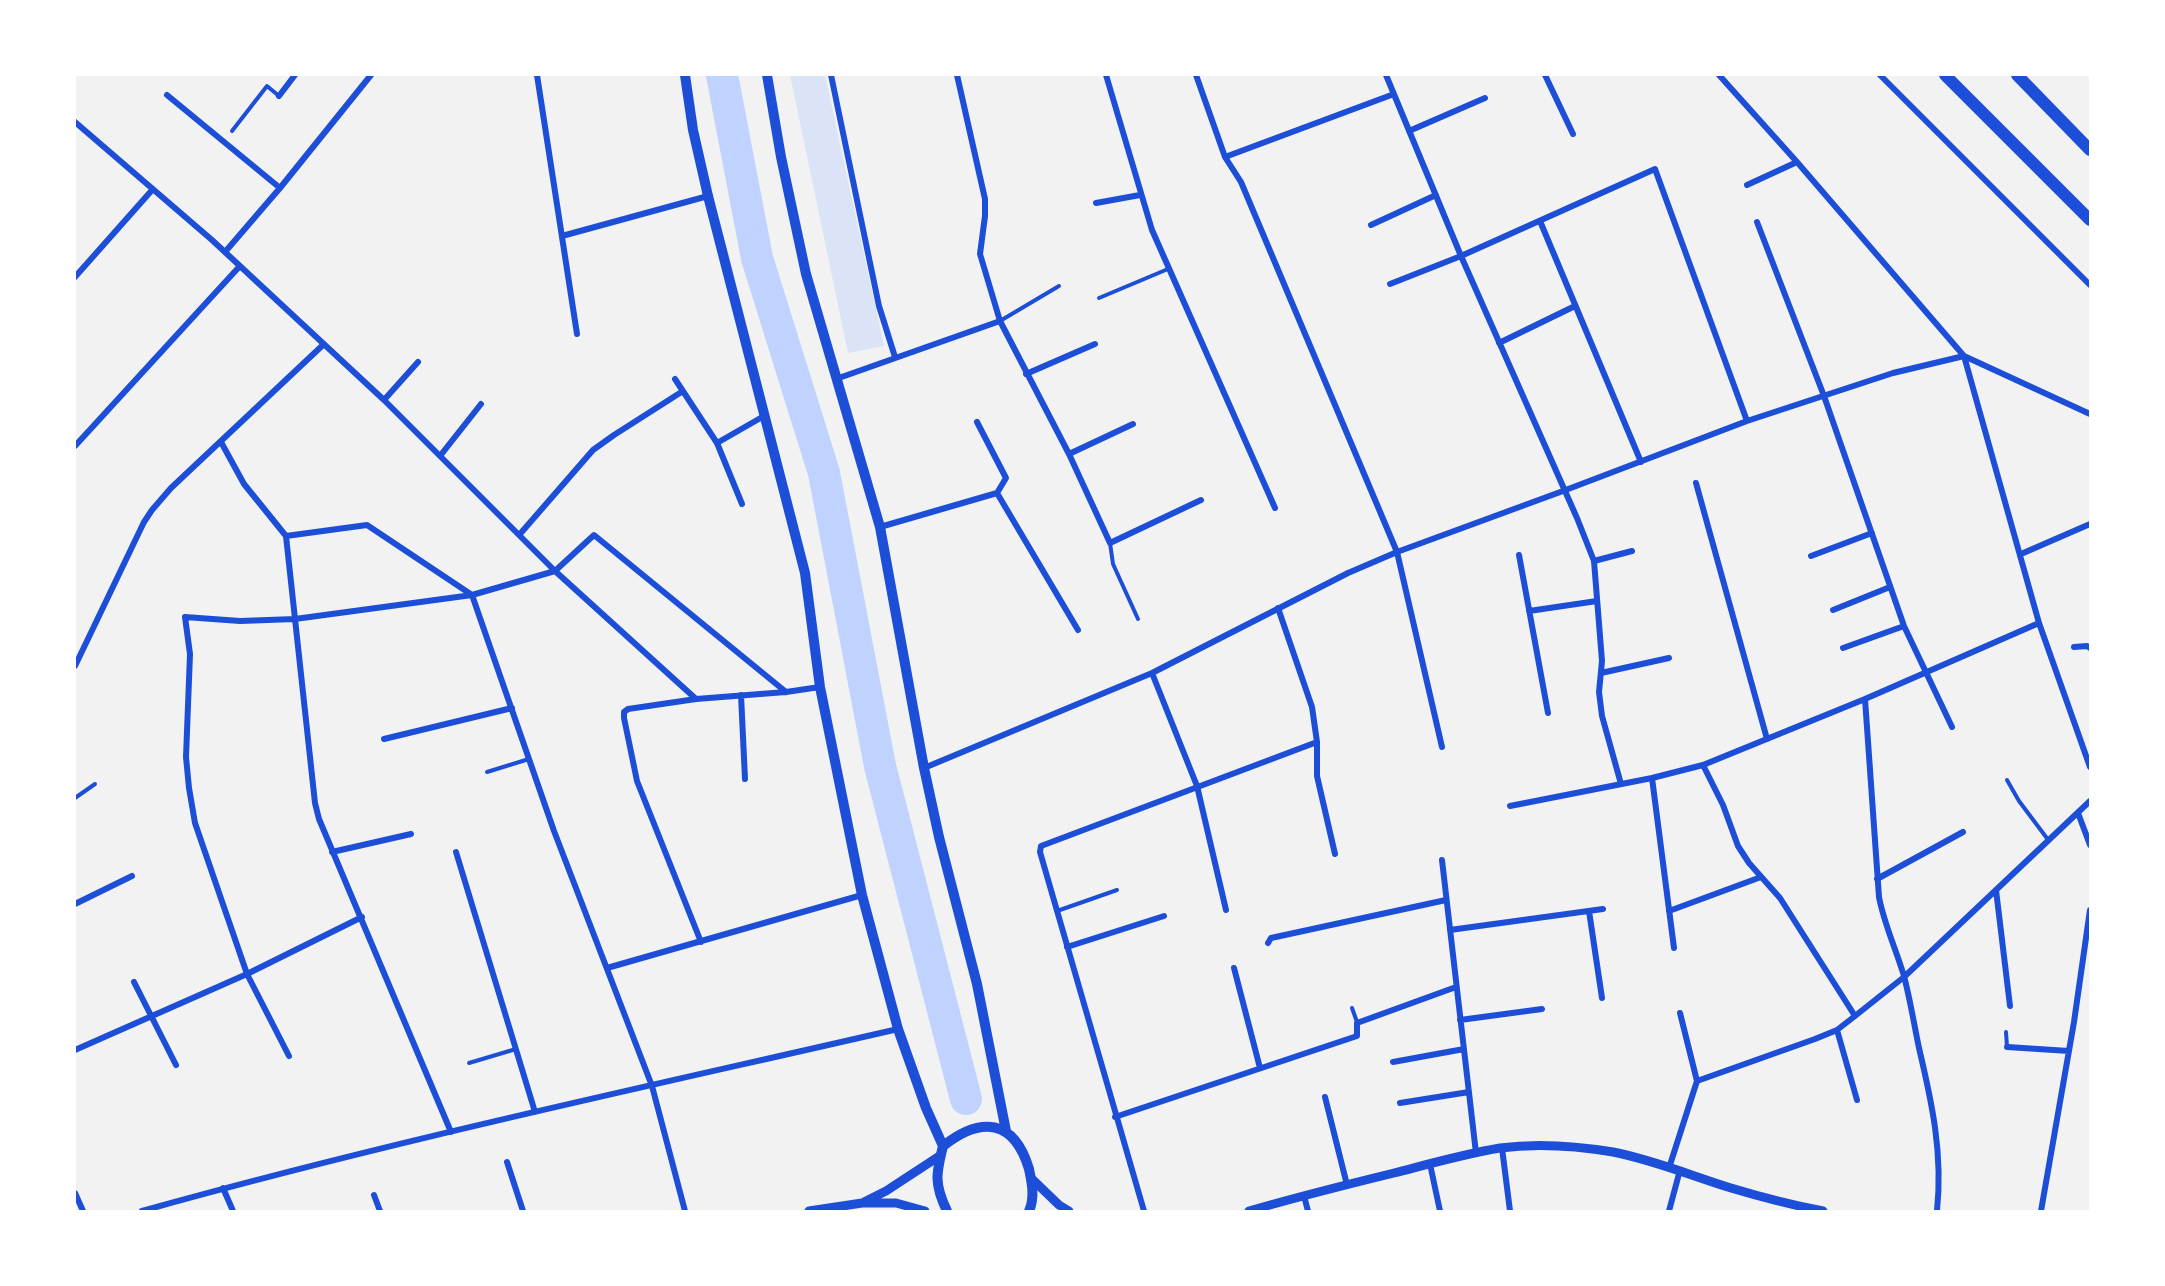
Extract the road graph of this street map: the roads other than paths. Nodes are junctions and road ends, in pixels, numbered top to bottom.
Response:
1 (295, 75) edge
2 (371, 75) edge
3 (537, 75) edge
4 (685, 75) edge
5 (767, 75) edge
6 (831, 75) edge
7 (957, 75) edge
8 (1106, 75) edge
9 (1196, 75) edge
10 (1386, 75) edge
11 (1545, 75) edge
12 (1719, 75) edge
13 (1945, 75) edge
14 (2017, 75) edge
15 (1884, 76) edge
16 (1394, 94) junction
17 (167, 95) dead end
18 (279, 96) joint
19 (1485, 98) dead end
20 (75, 122) edge
21 (232, 131) dead end
22 (1409, 131) junction
23 (1573, 134) dead end
24 (2090, 150) edge
25 (1225, 157) junction
26 (1797, 162) junction
27 (1747, 184) dead end
28 (280, 188) junction
29 (153, 189) junction
30 (1140, 195) junction
31 (1436, 195) junction
32 (708, 196) junction
33 (1096, 203) dead end
34 (2090, 220) edge
35 (1540, 221) junction
36 (1757, 222) dead end
37 (1371, 225) dead end
38 (562, 236) junction
39 (225, 252) junction
40 (1461, 256) junction
41 (239, 267) junction
42 (1168, 269) junction
43 (75, 277) edge
44 (1390, 284) dead end
45 (2090, 285) edge
46 (1059, 286) dead end
47 (1099, 298) dead end
48 (1575, 306) junction
49 (1000, 321) junction
50 (577, 334) dead end
51 (1499, 343) junction
52 (324, 344) junction
53 (1095, 344) dead end
54 (1964, 356) junction
55 (895, 357) junction
56 (418, 362) dead end
57 (1026, 374) junction
58 (675, 379) dead end
59 (836, 379) junction
60 (683, 391) junction
61 (1824, 396) junction
62 (384, 400) junction
63 (481, 404) dead end
64 (2090, 414) edge
65 (764, 416) junction
66 (1747, 421) junction
67 (977, 422) dead end
68 (1133, 424) dead end
69 (221, 442) junction
70 (717, 443) junction
71 (75, 446) edge
72 (1069, 454) junction
73 (440, 456) junction
74 (1641, 462) junction
75 (1696, 483) dead end
76 (1563, 491) junction
77 (997, 493) junction
78 (1201, 500) dead end
79 (742, 504) dead end
80 (1275, 508) dead end
81 (2090, 524) edge
82 (879, 527) junction
83 (1872, 533) junction
84 (520, 534) junction
85 (286, 536) junction
86 (1110, 543) junction
87 (1632, 551) dead end
88 (1397, 552) junction
89 (2021, 554) junction
90 (1519, 555) dead end
91 (1811, 556) dead end
92 (1593, 561) junction
93 (555, 571) junction
94 (1890, 587) junction
95 (472, 594) junction
96 (1597, 601) junction
97 (1278, 608) junction
98 (1833, 610) dead end
99 (1529, 611) junction
100 (295, 619) junction
101 (1138, 619) dead end
102 (2039, 622) junction
103 (1904, 626) junction
104 (1078, 630) dead end
105 (2074, 646) dead end
106 (1843, 648) dead end
107 (2090, 648) edge
108 (1669, 658) dead end
109 (75, 666) edge
110 (1925, 672) junction
111 (1152, 673) junction
112 (1601, 673) junction
113 (820, 687) junction
114 (786, 692) junction
115 (741, 695) junction
116 (696, 699) junction
117 (1865, 699) junction
118 (512, 708) junction
119 (1548, 713) dead end
120 (1952, 727) dead end
121 (384, 739) dead end
122 (1767, 739) junction
123 (1317, 742) junction
124 (1442, 747) dead end
125 (530, 759) junction
126 (1703, 765) junction
127 (2090, 767) edge
128 (924, 768) junction
129 (487, 772) dead end
130 (1652, 778) junction
131 (745, 779) dead end
132 (2007, 780) dead end
133 (95, 784) dead end
134 (1621, 784) junction
135 (1197, 786) junction
136 (75, 798) edge
137 (2090, 801) edge
138 (1510, 806) dead end
139 (2078, 813) junction
140 (1963, 832) dead end
141 (411, 834) dead end
142 (2049, 841) junction
143 (2090, 845) edge
144 (332, 852) junction
145 (456, 852) dead end
146 (1335, 854) dead end
147 (1442, 860) dead end
148 (132, 876) dead end
149 (1761, 877) junction
150 (1876, 879) junction
151 (1117, 890) dead end
152 (1996, 890) junction
153 (862, 895) junction
154 (1446, 900) junction
155 (75, 904) edge
156 (1603, 909) dead end
157 (1226, 910) dead end
158 (1588, 910) junction
159 (2090, 910) edge
160 (1057, 911) junction
161 (1669, 911) junction
162 (1164, 916) dead end
163 (362, 917) junction
164 (1450, 930) junction
165 (701, 942) junction
166 (1268, 943) dead end
167 (1067, 947) junction
168 (1674, 948) dead end
169 (607, 968) junction
170 (1234, 968) dead end
171 (247, 974) junction
172 (1904, 977) junction
173 (134, 982) dead end
174 (1456, 987) junction
175 (1602, 998) dead end
176 (2010, 1006) dead end
177 (1352, 1008) dead end
178 (1542, 1009) dead end
179 (1680, 1013) dead end
180 (1856, 1016) junction
181 (151, 1018) junction
182 (1460, 1020) junction
183 (1358, 1023) junction
184 (898, 1029) junction
185 (1837, 1029) junction
186 (2006, 1032) dead end
187 (2007, 1047) joint
188 (516, 1049) junction
189 (1464, 1049) junction
190 (75, 1050) edge
191 (2069, 1051) junction
192 (289, 1056) dead end
193 (1393, 1062) dead end
194 (469, 1063) dead end
195 (176, 1065) dead end
196 (1260, 1068) junction
197 (1697, 1081) junction
198 (652, 1086) junction
199 (1469, 1092) junction
200 (1325, 1097) dead end
201 (1857, 1100) dead end
202 (1400, 1103) dead end
203 (535, 1112) junction
204 (1115, 1117) junction
205 (1006, 1131) junction
206 (451, 1132) junction
207 (1502, 1148) junction
208 (942, 1151) junction
209 (1476, 1153) junction
210 (507, 1162) dead end
211 (1430, 1164) junction
212 (1669, 1168) junction
213 (1680, 1170) junction
214 (1031, 1178) junction
215 (1347, 1185) junction
216 (224, 1188) junction
217 (75, 1193) edge
218 (374, 1195) dead end
219 (1304, 1196) junction
220 (862, 1203) junction
221 (1031, 1210) edge
222 (83, 1211) edge
223 (142, 1211) edge
224 (233, 1211) edge
225 (380, 1211) edge
226 (523, 1211) edge
227 (685, 1211) edge
228 (808, 1211) edge
229 (925, 1211) edge
230 (947, 1211) edge
231 (1069, 1211) edge
232 (1144, 1211) edge
233 (1249, 1211) edge
234 (1308, 1211) edge
235 (1440, 1211) edge
236 (1510, 1211) edge
237 (1669, 1211) edge
238 (1823, 1211) edge
239 (1937, 1211) edge
240 (2041, 1211) edge

1 - 18 street
2 - 28 street
3 - 38 street
4 - 32 main road
5 - 59 main road
6 - 55 street
7 - 49 street
8 - 30 street
9 - 25 street
10 - 16 street
11 - 23 street
12 - 26 street
13 - 34 highway
14 - 24 highway
15 - 45 street
16 - 22 street
16 - 25 street
17 - 28 street
18 - 21 lane
19 - 22 street
20 - 29 street
22 - 31 street
25 - 88 street
26 - 27 street
26 - 54 street
28 - 39 street
29 - 39 street
29 - 43 street
30 - 33 street
30 - 42 street
31 - 37 street
31 - 40 street
32 - 38 street
32 - 65 main road
35 - 40 street
35 - 48 street
35 - 66 street
36 - 61 street
38 - 50 street
39 - 41 street
40 - 44 street
40 - 51 street
41 - 52 street
41 - 71 street
42 - 47 lane
42 - 80 street
46 - 49 lane
48 - 51 street
48 - 74 street
49 - 55 street
49 - 57 street
51 - 76 street
52 - 62 street
52 - 69 street
53 - 57 street
54 - 61 street
54 - 64 street
54 - 89 street
55 - 59 street
56 - 62 street
57 - 72 street
58 - 60 street
59 - 82 main road
60 - 70 street
60 - 84 street
61 - 66 street
61 - 83 street
62 - 73 street
63 - 73 street
65 - 70 street
65 - 113 main road
66 - 74 street
67 - 77 street
68 - 72 street
69 - 85 street
69 - 109 street
70 - 79 street
72 - 86 street
73 - 84 street
74 - 76 street
75 - 122 street
76 - 88 street
76 - 92 street
77 - 82 street
77 - 104 street
78 - 86 street
81 - 89 street
82 - 128 main road
83 - 91 street
83 - 94 street
84 - 93 street
85 - 95 street
85 - 100 street
86 - 101 lane
87 - 92 street
88 - 97 street
88 - 124 street
89 - 102 street
90 - 99 street
92 - 96 street
93 - 95 street
93 - 114 street
93 - 116 street
94 - 98 street
94 - 103 street
95 - 100 street
95 - 118 street
96 - 99 street
96 - 112 street
97 - 111 street
97 - 123 street
99 - 119 street
100 - 144 street
100 - 171 street
102 - 110 street
102 - 127 street
103 - 106 street
103 - 110 street
105 - 107 street
108 - 112 street
110 - 117 street
110 - 120 street
111 - 128 street
111 - 135 street
112 - 134 street
113 - 114 street
113 - 153 main road
114 - 115 street
115 - 116 street
115 - 131 street
116 - 165 street
117 - 122 street
117 - 150 street
118 - 121 street
118 - 125 street
122 - 126 street
123 - 135 street
123 - 146 street
125 - 129 lane
125 - 169 street
126 - 130 street
126 - 149 street
128 - 205 main road
130 - 134 street
130 - 161 street
132 - 142 lane
133 - 136 lane
134 - 138 street
135 - 157 street
135 - 160 street
137 - 139 street
139 - 142 street
139 - 143 street
140 - 150 street
141 - 144 street
142 - 152 street
144 - 163 street
145 - 188 street
147 - 154 street
148 - 155 street
149 - 161 street
149 - 180 street
150 - 172 street
151 - 160 lane
152 - 172 street
152 - 176 street
153 - 165 street
153 - 184 main road
154 - 164 street
154 - 166 street
156 - 158 street
158 - 164 street
158 - 175 street
159 - 191 street
160 - 167 street
161 - 168 street
162 - 167 street
163 - 171 street
163 - 206 street
164 - 174 street
165 - 169 street
167 - 204 street
169 - 198 street
170 - 196 street
171 - 181 street
171 - 192 street
172 - 180 street
172 - 239 street
173 - 181 street
174 - 182 street
174 - 183 street
177 - 183 lane
178 - 182 street
179 - 197 street
180 - 185 street
181 - 190 street
181 - 195 street
182 - 189 street
183 - 196 street
184 - 198 street
184 - 208 main road
185 - 197 street
185 - 201 street
186 - 187 lane
187 - 191 street
188 - 194 lane
188 - 203 street
189 - 193 street
189 - 199 street
191 - 240 street
196 - 204 street
197 - 212 street
198 - 203 street
198 - 227 street
199 - 202 street
199 - 209 street
200 - 215 street
203 - 206 street
204 - 232 street
205 - 208 main road
205 - 214 main road
206 - 216 street
207 - 209 street
207 - 212 street
207 - 236 street
208 - 220 street
208 - 230 main road
209 - 211 street
210 - 226 street
211 - 215 street
211 - 235 street
212 - 213 street
213 - 237 street
213 - 238 street
214 - 221 main road
214 - 231 street
215 - 219 street
216 - 223 street
216 - 224 street
217 - 222 street
218 - 225 street
219 - 233 street
219 - 234 street
220 - 228 street
220 - 229 street

